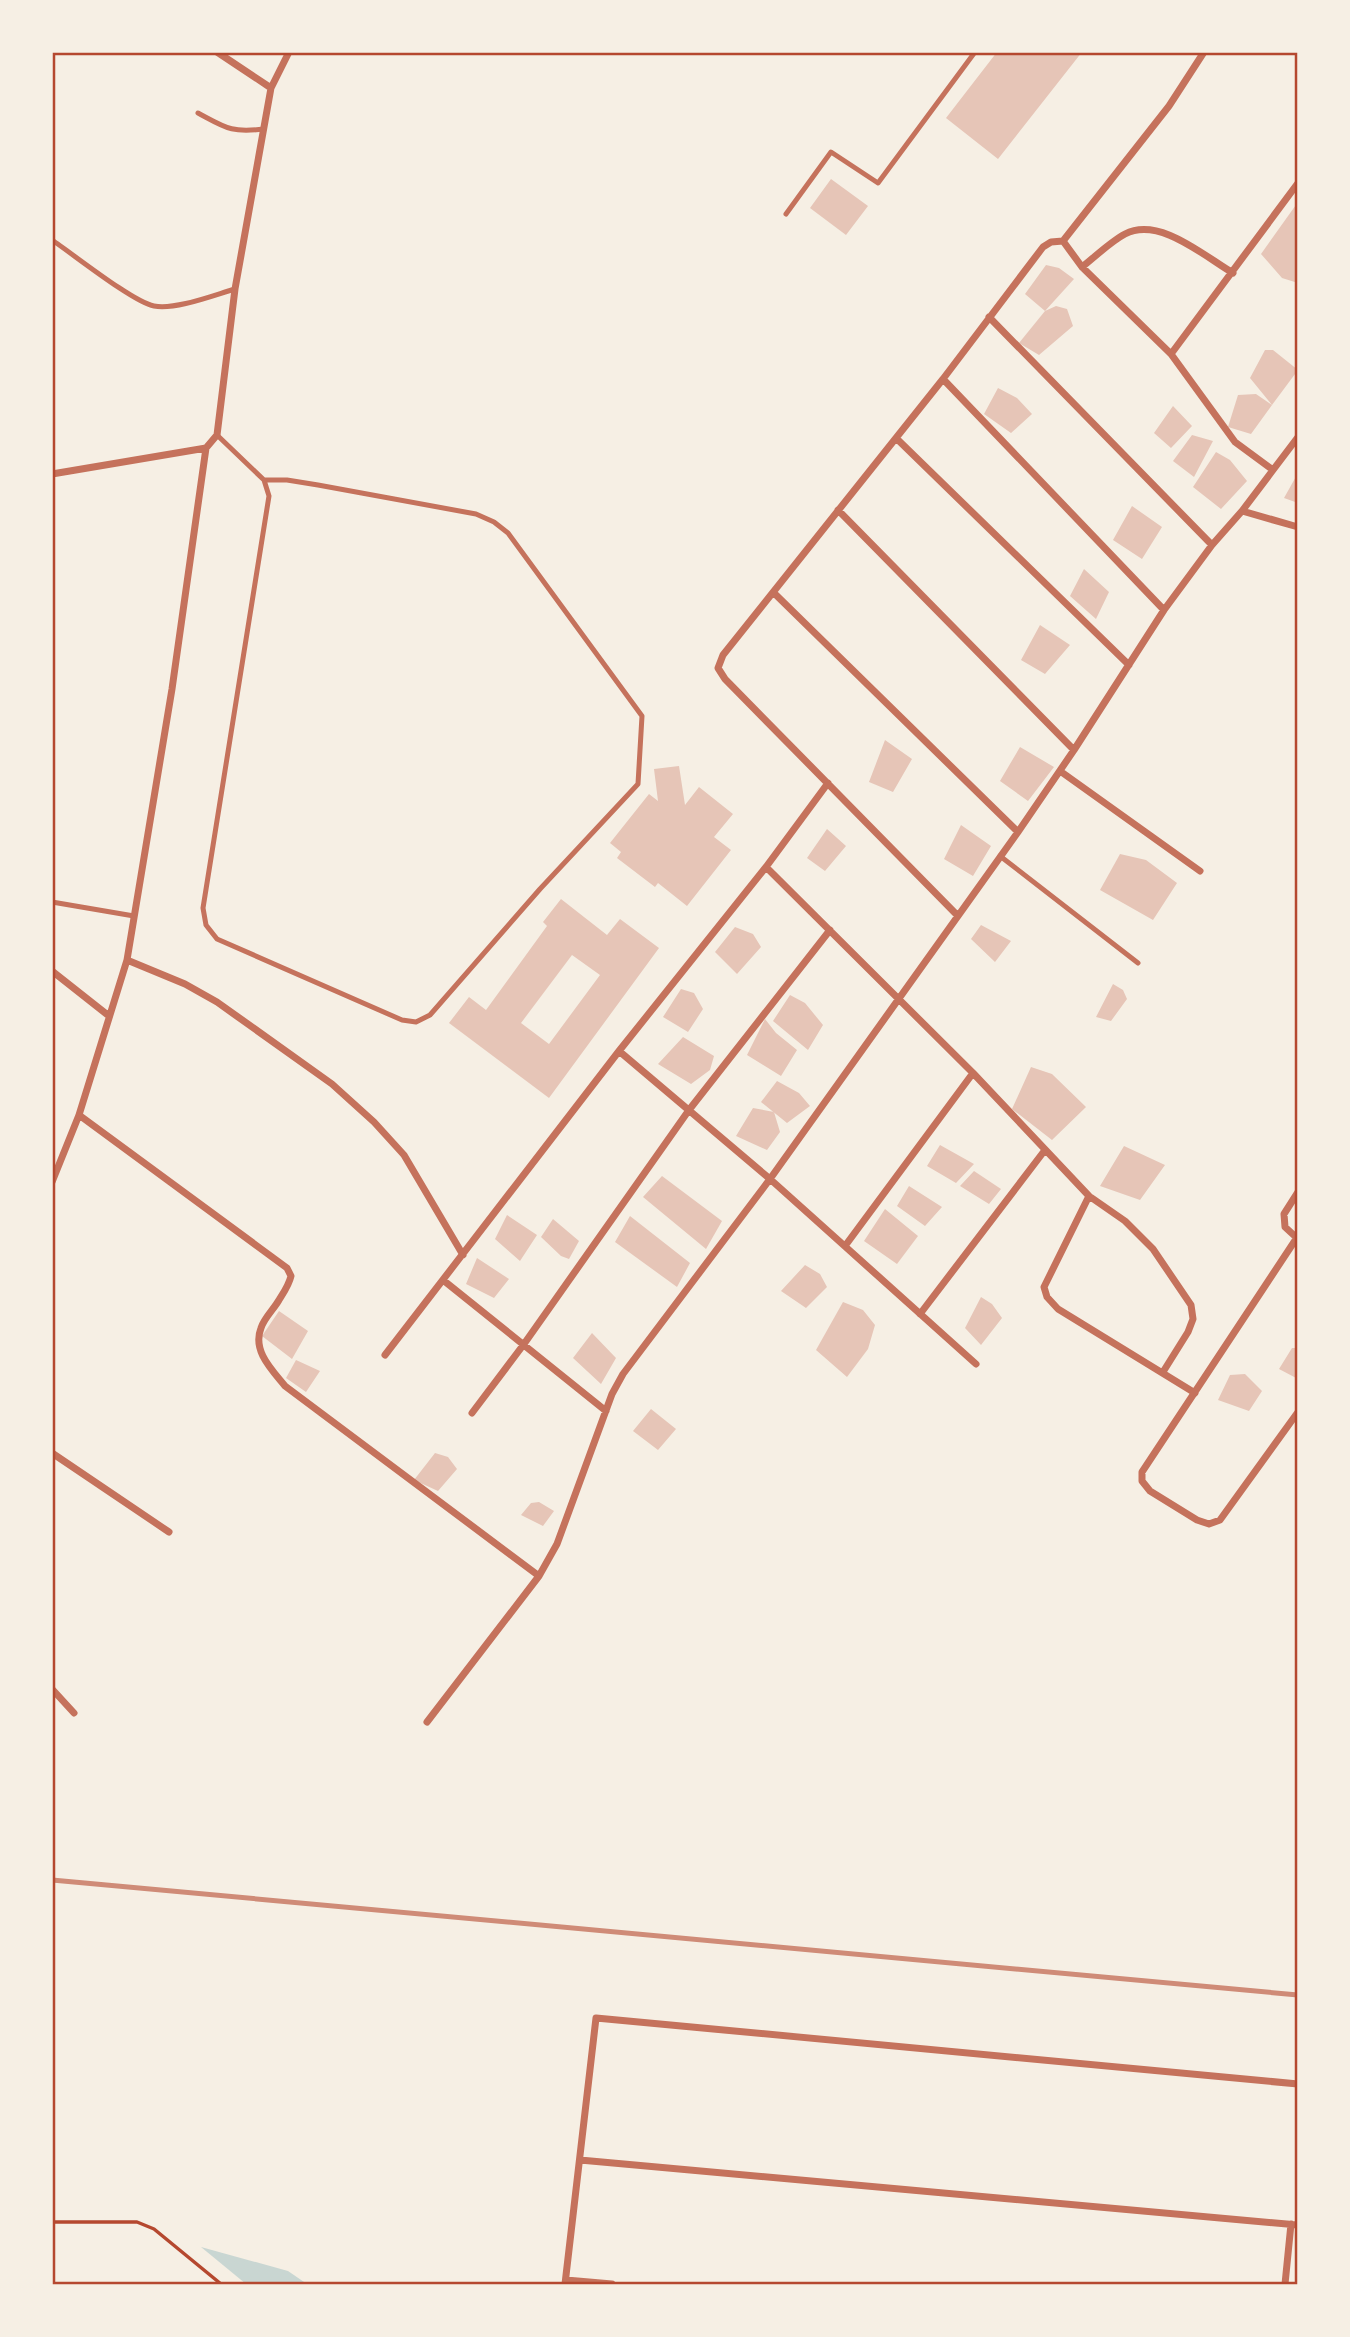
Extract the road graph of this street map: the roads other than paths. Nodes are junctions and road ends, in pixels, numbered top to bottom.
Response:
1 (217, 52) edge
2 (289, 52) edge
3 (975, 52) edge
4 (1204, 52) edge
5 (271, 88) junction
6 (198, 113) dead end
7 (264, 129) junction
8 (1297, 183) edge
9 (786, 214) dead end
10 (52, 240) edge
11 (1063, 240) junction
12 (1082, 267) junction
13 (1233, 273) junction
14 (235, 289) junction
15 (989, 317) junction
16 (1171, 354) junction
17 (943, 379) junction
18 (217, 435) junction
19 (1297, 437) edge
20 (896, 438) junction
21 (206, 448) junction
22 (1273, 470) junction
23 (52, 474) edge
24 (264, 480) junction
25 (838, 510) junction
26 (1241, 511) junction
27 (1297, 527) edge
28 (1212, 545) junction
29 (774, 593) junction
30 (1164, 610) junction
31 (1129, 665) junction
32 (1074, 750) junction
33 (1060, 771) junction
34 (828, 783) junction
35 (1018, 832) junction
36 (1000, 856) junction
37 (766, 867) junction
38 (1200, 871) dead end
39 (52, 902) edge
40 (134, 916) junction
41 (958, 916) junction
42 (830, 930) junction
43 (127, 960) junction
44 (1139, 963) dead end
45 (52, 971) edge
46 (898, 998) junction
47 (109, 1016) junction
48 (619, 1051) junction
49 (973, 1073) junction
50 (689, 1110) junction
51 (79, 1115) junction
52 (1045, 1150) junction
53 (770, 1179) junction
54 (52, 1182) edge
55 (1297, 1192) edge
56 (1089, 1196) junction
57 (1297, 1239) edge
58 (845, 1246) junction
59 (463, 1255) junction
60 (443, 1280) junction
61 (920, 1314) junction
62 (524, 1345) junction
63 (385, 1355) dead end
64 (976, 1364) dead end
65 (1163, 1372) junction
66 (1195, 1393) junction
67 (606, 1410) junction
68 (1297, 1412) edge
69 (472, 1413) dead end
70 (52, 1453) edge
71 (170, 1532) dead end
72 (539, 1576) junction
73 (52, 1689) edge
74 (74, 1713) dead end
75 (427, 1722) dead end
76 (1297, 2084) edge
77 (580, 2160) junction
78 (1294, 2224) edge
79 (566, 2282) edge
80 (612, 2284) edge
81 (1285, 2284) edge

1 - 5 street
2 - 5 street
3 - 9 lane
4 - 11 street
5 - 7 street
6 - 7 lane
7 - 14 street
8 - 13 street
10 - 14 lane
11 - 12 street
11 - 15 street
12 - 13 street
12 - 16 street
13 - 16 street
14 - 18 street
15 - 17 street
15 - 28 street
16 - 22 street
17 - 20 street
17 - 30 street
18 - 21 street
18 - 24 lane
19 - 22 street
20 - 25 street
20 - 31 street
21 - 23 street
21 - 40 street
22 - 26 street
24 - 24 lane
25 - 29 street
25 - 32 street
26 - 27 street
26 - 28 street
28 - 30 street
29 - 34 street
29 - 35 street
30 - 31 street
31 - 32 street
32 - 33 street
33 - 35 street
33 - 38 street
34 - 37 street
34 - 41 street
35 - 36 street
36 - 41 street
36 - 44 lane
37 - 42 street
37 - 48 street
39 - 40 lane
40 - 43 street
41 - 46 street
42 - 46 street
42 - 50 street
43 - 47 street
43 - 59 street
45 - 47 street
46 - 49 street
46 - 53 street
47 - 51 street
48 - 50 street
48 - 59 street
49 - 52 street
49 - 58 street
50 - 53 street
50 - 62 street
51 - 54 street
51 - 72 street
52 - 56 street
52 - 61 street
53 - 58 street
53 - 67 street
55 - 57 street
56 - 65 street
56 - 65 street
57 - 66 street
58 - 61 street
59 - 60 street
60 - 62 street
60 - 63 street
61 - 64 street
62 - 67 street
62 - 69 street
65 - 66 street
66 - 68 street
67 - 72 street
70 - 71 street
72 - 75 street
73 - 74 street
76 - 77 street
77 - 78 street
77 - 79 street
78 - 81 street
79 - 80 street

